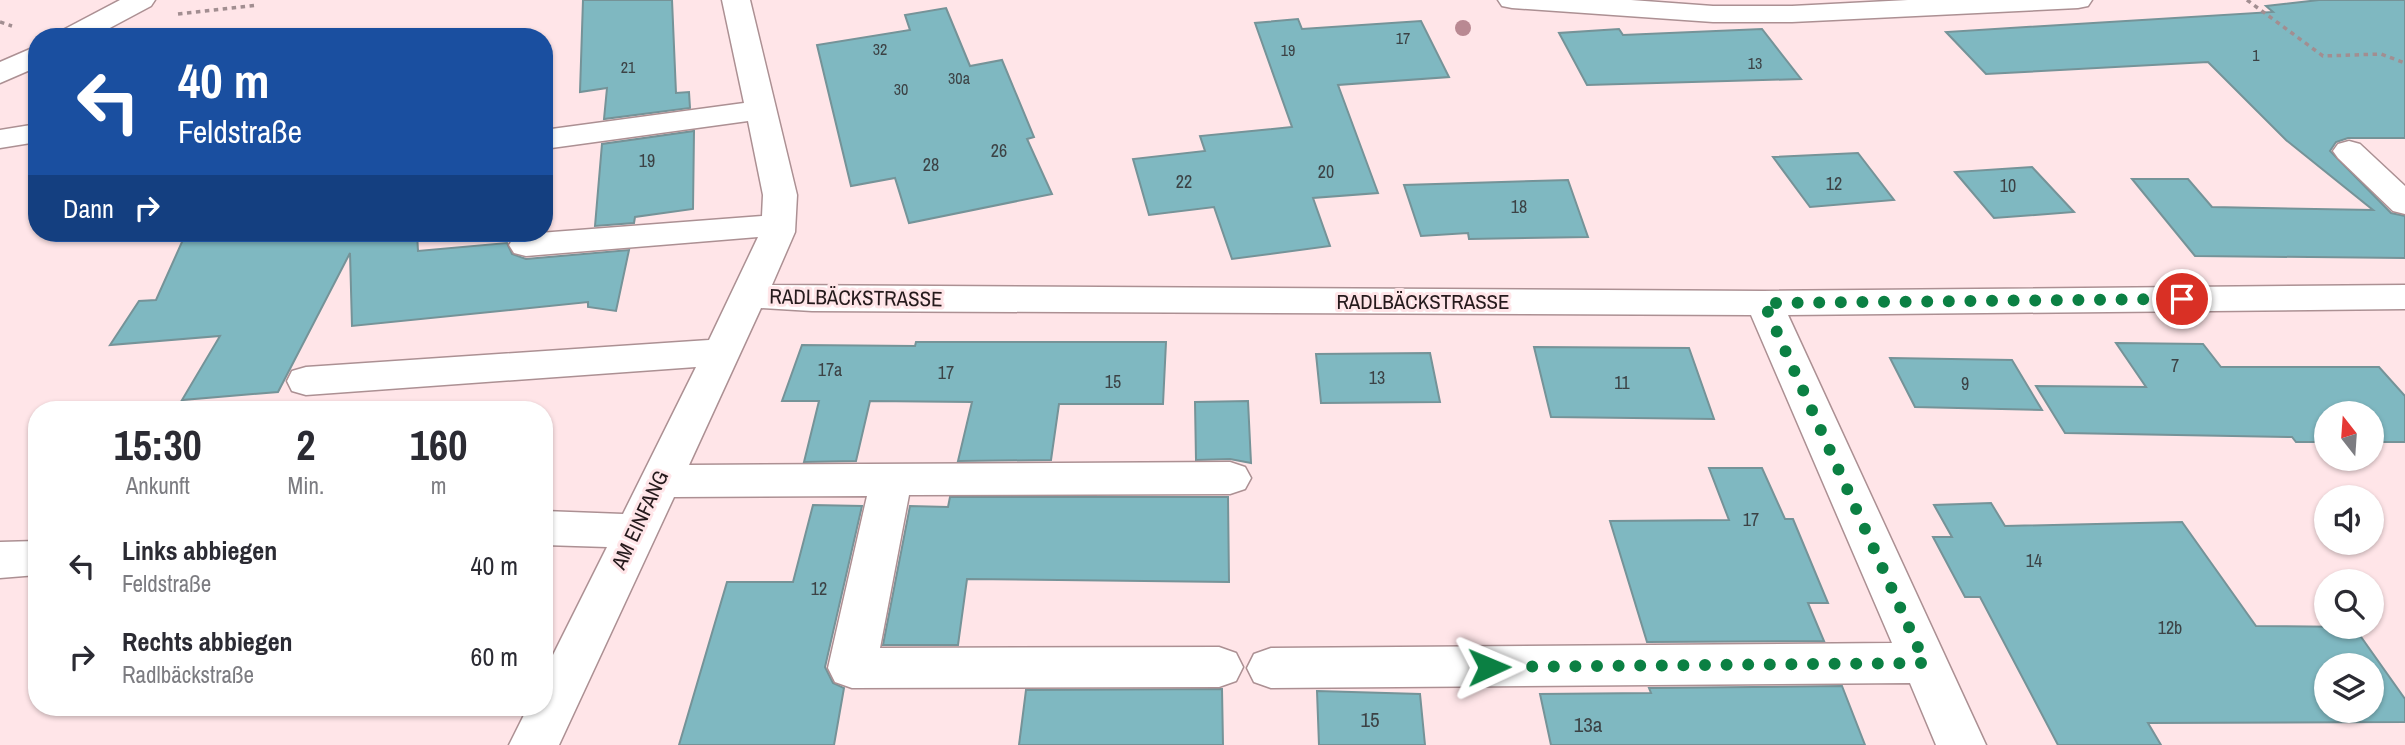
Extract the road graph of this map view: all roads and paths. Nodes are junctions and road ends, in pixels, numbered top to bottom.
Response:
1 (736, 0) edge
2 (1512, 0) edge
3 (2078, 0) edge
4 (2248, 0) edge
5 (1850, 5) edge
6 (141, 8) edge
7 (93, 28) edge
8 (2405, 63) edge
9 (761, 110) junction
10 (28, 134) edge
11 (0, 139) edge
12 (553, 139) edge
13 (2349, 151) dead end
14 (2405, 204) edge
15 (778, 225) junction
16 (526, 245) dead end
17 (749, 296) junction
18 (2405, 297) edge
19 (1764, 303) junction
20 (722, 352) junction
21 (306, 381) dead end
22 (1230, 478) dead end
23 (891, 480) junction
24 (659, 481) junction
25 (553, 528) edge
26 (635, 531) junction
27 (28, 558) edge
28 (0, 560) edge
29 (1925, 663) junction
30 (1219, 667) dead end
31 (1271, 668) dead end
32 (553, 705) edge
33 (548, 716) edge
34 (534, 745) edge
35 (1961, 745) edge

1 - 9 street, RADLBÄCKSTRASSE
2 - 5 street
3 - 5 street
4 - 8 path
6 - 7 street
9 - 12 street
9 - 15 street, RADLBÄCKSTRASSE
10 - 11 street
13 - 14 street
15 - 16 street
15 - 17 street, RADLBÄCKSTRASSE
17 - 19 street, RADLBÄCKSTRASSE
17 - 20 street, AM EINFANG
18 - 19 street, RADLBÄCKSTRASSE
19 - 29 street
20 - 21 street
20 - 24 street, AM EINFANG
22 - 23 street
23 - 24 street
23 - 30 street
24 - 26 street, AM EINFANG
25 - 26 street
26 - 32 street, AM EINFANG
27 - 28 street
29 - 31 street
29 - 35 street
33 - 34 street, AM EINFANG

